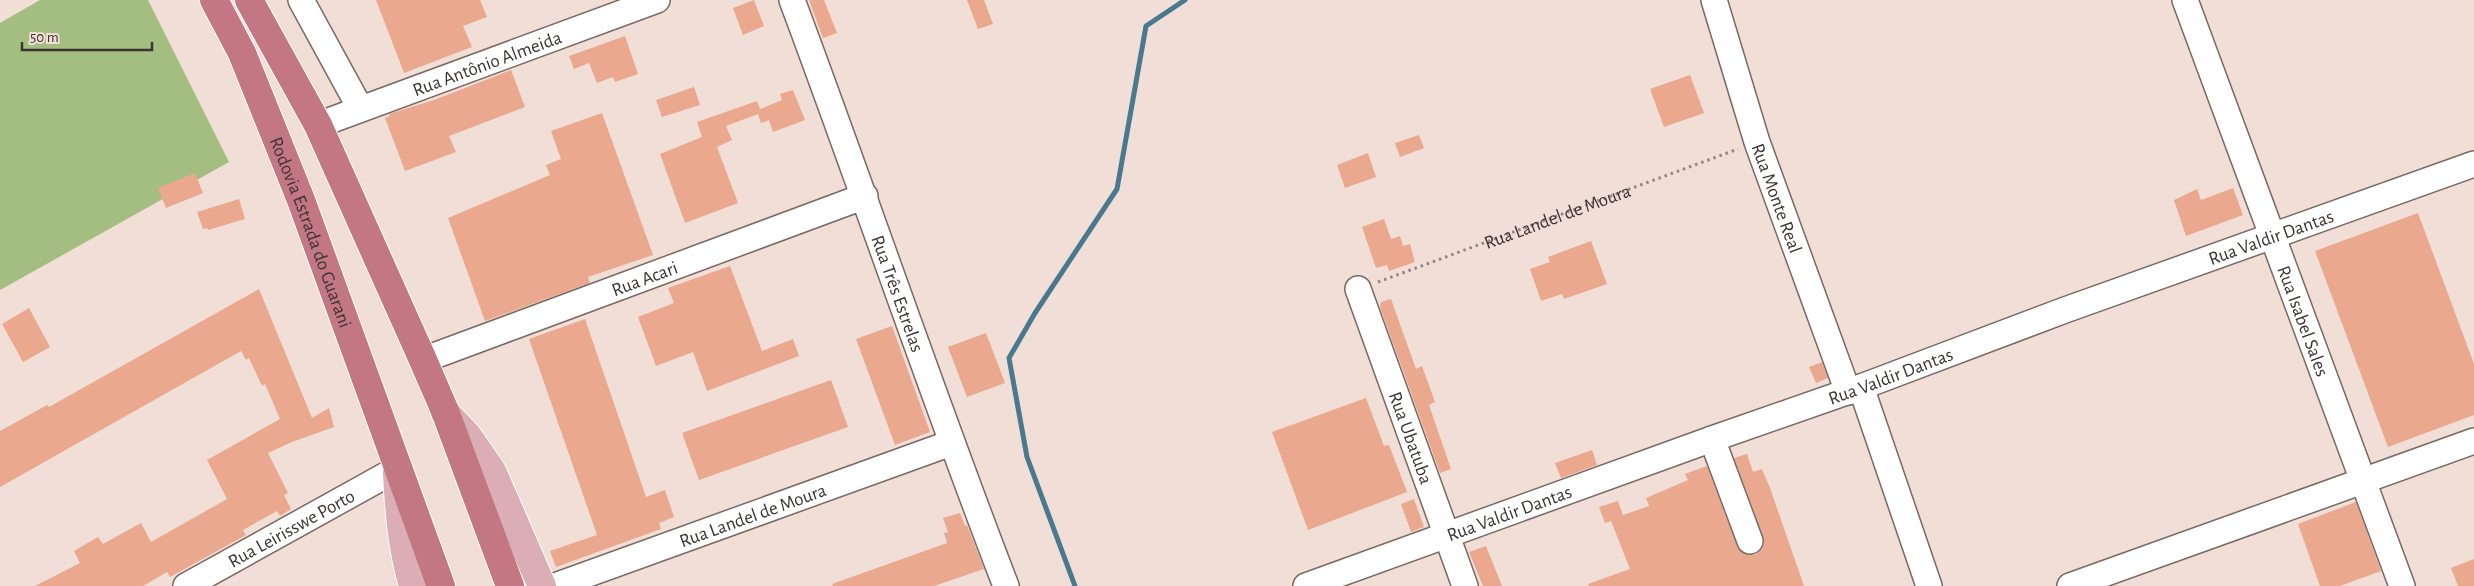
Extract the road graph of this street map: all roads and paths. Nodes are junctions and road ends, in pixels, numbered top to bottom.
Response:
1 (214, 0) edge
2 (249, 0) edge
3 (301, 0) edge
4 (657, 0) edge
5 (792, 0) edge
6 (1714, 0) edge
7 (2185, 0) edge
8 (360, 108) junction
9 (318, 125) junction
10 (1757, 142) junction
11 (2474, 164) edge
12 (865, 196) junction
13 (2271, 236) junction
14 (1358, 289) joint
15 (423, 360) junction
16 (1855, 390) junction
17 (445, 412) junction
18 (1712, 439) junction
19 (2474, 441) edge
20 (951, 443) junction
21 (397, 469) junction
22 (2363, 482) junction
23 (1445, 535) junction
24 (1750, 541) dead end
25 (186, 586) edge
26 (413, 586) edge
27 (441, 586) edge
28 (510, 586) edge
29 (542, 586) edge
30 (555, 586) edge
31 (1006, 586) edge
32 (1306, 586) edge
33 (1465, 586) edge
34 (1929, 586) edge
35 (2070, 586) edge
36 (2402, 586) edge

1 - 21 highway, Rodovia Estrada do Guarani
2 - 9 highway
3 - 8 street
4 - 8 street, Rua Antônio Almeida
5 - 12 street, Rua Três Estrelas
6 - 10 street, Rua Monte Real
7 - 13 street, Rua Isabel Sales
8 - 9 street, Rua Antônio Almeida
9 - 15 highway
10 - 14 path, Rua Landel de Moura
10 - 16 street, Rua Monte Real
11 - 13 street, Rua Valdir Dantas
12 - 15 street, Rua Acari
12 - 20 street, Rua Três Estrelas
13 - 16 street, Rua Valdir Dantas
13 - 22 street, Rua Isabel Sales
14 - 23 street, Rua Ubatuba
15 - 17 highway
16 - 18 street, Rua Valdir Dantas
16 - 34 street, Rua Monte Real
17 - 28 highway
17 - 29 main road
18 - 23 street, Rua Valdir Dantas
18 - 24 street
19 - 22 street
20 - 30 street, Rua Landel de Moura
20 - 31 street, Rua Três Estrelas
21 - 25 street, Rua Leirisswe Porto
21 - 26 main road
21 - 27 highway, Rodovia Estrada do Guarani
22 - 35 street
22 - 36 street, Rua Isabel Sales
23 - 32 street, Rua Valdir Dantas
23 - 33 street, Rua Ubatuba

